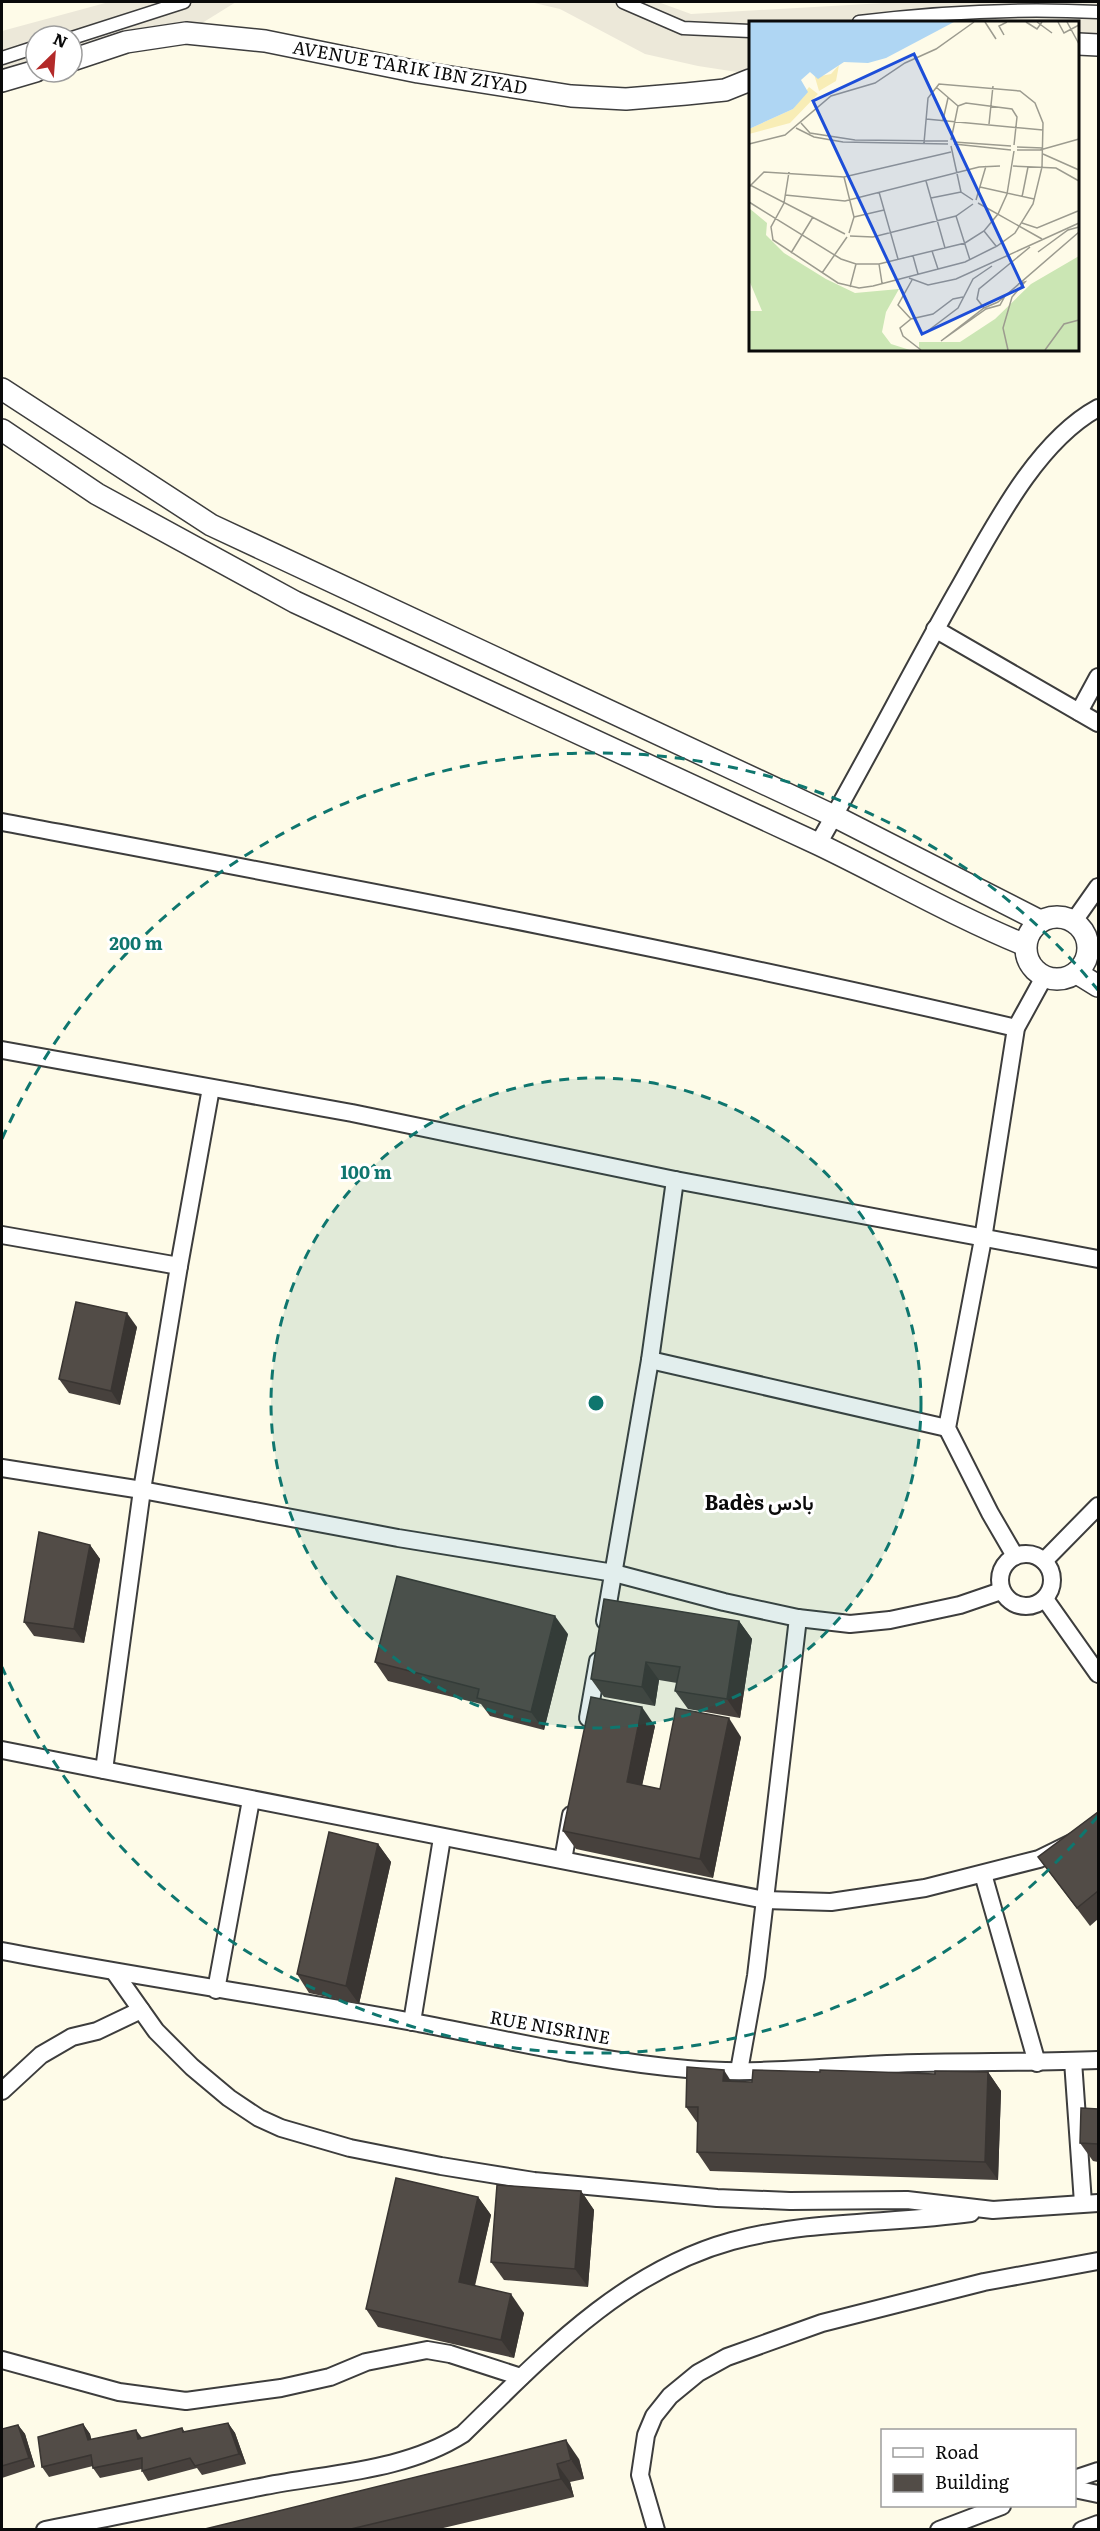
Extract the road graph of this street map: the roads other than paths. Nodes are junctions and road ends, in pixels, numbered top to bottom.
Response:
1 (184, 2) edge
2 (623, 2) edge
3 (1098, 12) edge
4 (867, 21) edge
5 (749, 31) edge
6 (84, 34) edge
7 (1079, 44) edge
8 (1098, 45) edge
9 (24, 51) edge
10 (84, 56) edge
11 (2, 58) edge
12 (24, 74) edge
13 (749, 80) edge
14 (2, 81) edge
15 (2, 389) edge
16 (1098, 408) edge
17 (2, 430) edge
18 (935, 629) junction
19 (1098, 677) edge
20 (1079, 712) junction
21 (1098, 723) edge
22 (834, 816) junction
23 (2, 822) edge
24 (818, 844) junction
25 (1098, 886) edge
26 (1040, 921) junction
27 (1074, 921) junction
28 (1025, 945) junction
29 (1093, 956) edge
30 (1077, 973) junction
31 (1044, 977) junction
32 (1098, 986) edge
33 (1016, 1028) junction
34 (2, 1050) edge
35 (211, 1088) junction
36 (675, 1180) junction
37 (2, 1235) edge
38 (983, 1239) junction
39 (1098, 1259) edge
40 (179, 1266) junction
41 (650, 1360) junction
42 (947, 1428) junction
43 (2, 1468) edge
44 (142, 1490) junction
45 (1098, 1506) edge
46 (1015, 1556) junction
47 (1044, 1561) junction
48 (614, 1573) junction
49 (1001, 1591) junction
50 (1045, 1599) junction
51 (798, 1618) junction
52 (1098, 1674) edge
53 (585, 1734) edge
54 (2, 1750) edge
55 (104, 1770) junction
56 (251, 1800) junction
57 (573, 1803) edge
58 (1098, 1830) edge
59 (442, 1838) junction
60 (563, 1860) junction
61 (983, 1874) junction
62 (765, 1900) junction
63 (2, 1951) edge
64 (115, 1973) junction
65 (216, 1990) junction
66 (141, 2010) junction
67 (412, 2022) junction
68 (1098, 2060) edge
69 (1073, 2061) junction
70 (1037, 2063) junction
71 (739, 2071) junction
72 (2, 2091) edge
73 (1091, 2203) edge
74 (993, 2210) junction
75 (1098, 2261) edge
76 (2, 2360) edge
77 (521, 2377) junction
78 (1098, 2471) edge
79 (1076, 2478) edge
80 (1076, 2489) edge
81 (1098, 2494) edge
82 (997, 2507) edge
83 (1098, 2524) edge
84 (45, 2529) edge
85 (656, 2529) edge
86 (939, 2529) edge
87 (1082, 2529) edge

1 - 6 street
2 - 5 street
3 - 4 street
7 - 8 street
9 - 11 street
10 - 13 street, AVENUE TARIK IBN ZIYAD
12 - 14 street
15 - 22 street
16 - 18 street
17 - 24 street
18 - 20 street
18 - 22 street
19 - 20 street
20 - 21 street
22 - 24 street
22 - 26 street
23 - 33 street
24 - 28 street
25 - 27 street
26 - 27 street
26 - 28 street
27 - 29 street
28 - 31 street
29 - 30 street
30 - 31 street
30 - 32 street
31 - 33 street
33 - 38 street
34 - 35 street
35 - 36 street
35 - 40 street
36 - 38 street
36 - 41 street
37 - 40 street
38 - 39 street
38 - 42 street
40 - 44 street
41 - 42 street
41 - 48 street
42 - 46 street
43 - 44 street
44 - 48 street
44 - 55 street
45 - 47 street
46 - 47 street
46 - 49 street
47 - 50 street
48 - 51 street
48 - 53 street
49 - 50 street
49 - 51 street
50 - 52 street
51 - 62 street
54 - 55 street
55 - 56 street
56 - 59 street
56 - 65 street
57 - 60 street
58 - 61 street
59 - 60 street
59 - 67 street
60 - 62 street
61 - 62 street
61 - 70 street
62 - 71 street
63 - 64 street, RUE NISRINE
64 - 65 street, RUE NISRINE
64 - 66 street
65 - 67 street, RUE NISRINE
66 - 72 street
66 - 74 street
67 - 71 street, RUE NISRINE
68 - 69 street, RUE NISRINE
69 - 70 street, RUE NISRINE
69 - 73 street
70 - 71 street, RUE NISRINE
73 - 74 street
74 - 77 street
75 - 85 street
76 - 77 street
77 - 84 street
78 - 79 street
80 - 81 street
82 - 86 street
83 - 87 street

